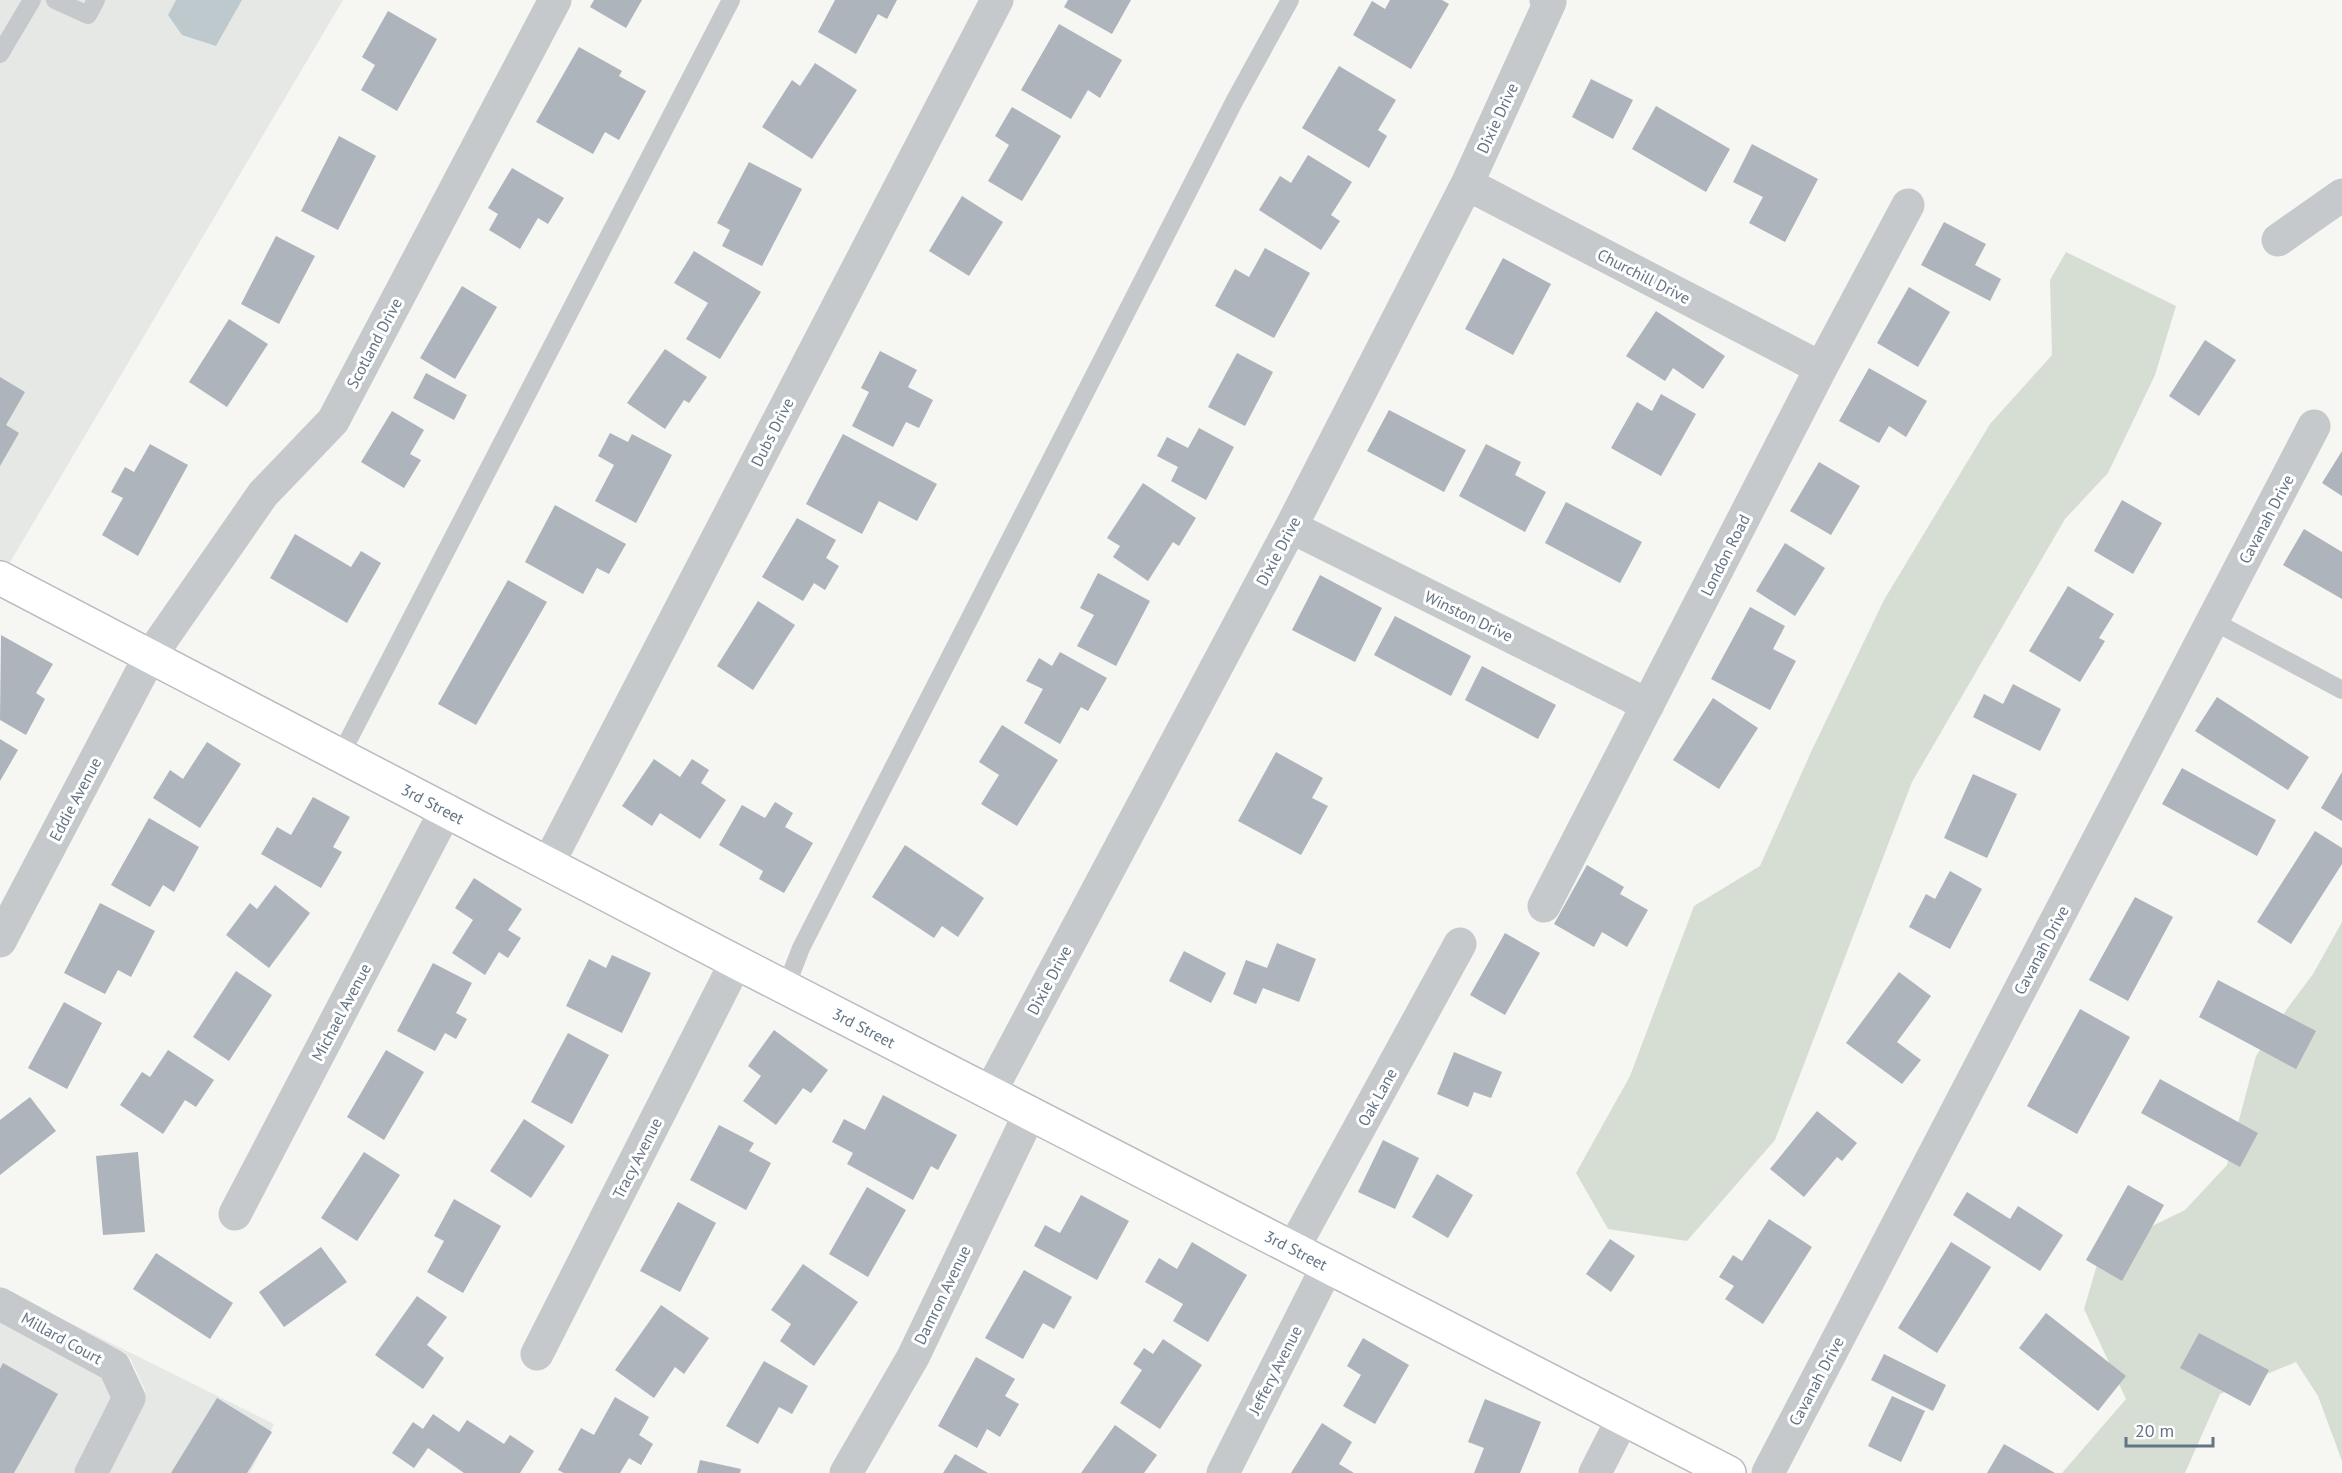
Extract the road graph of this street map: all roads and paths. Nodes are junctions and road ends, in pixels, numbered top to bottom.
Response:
1 (32, 0) edge
2 (55, 0) edge
3 (96, 0) edge
4 (555, 0) edge
5 (731, 0) edge
6 (997, 0) edge
7 (1290, 0) edge
8 (1548, 1) edge
9 (0, 54) edge
10 (1467, 184) junction
11 (2342, 195) edge
12 (1908, 205) dead end
13 (2278, 240) dead end
14 (1821, 368) junction
15 (2314, 426) dead end
16 (1291, 527) junction
17 (0, 578) edge
18 (2213, 621) junction
19 (149, 658) junction
20 (2342, 690) edge
21 (1648, 705) junction
22 (340, 756) junction
23 (446, 810) junction
24 (548, 864) junction
25 (1544, 906) dead end
26 (0, 941) edge
27 (1460, 944) dead end
28 (736, 962) junction
29 (786, 987) junction
30 (990, 1092) junction
31 (1030, 1113) junction
32 (236, 1214) dead end
33 (1293, 1249) junction
34 (1327, 1267) junction
35 (0, 1304) edge
36 (537, 1354) dead end
37 (1623, 1418) junction
38 (91, 1473) edge
39 (846, 1473) edge
40 (1223, 1473) edge
41 (1595, 1473) edge
42 (1729, 1473) edge
43 (1768, 1473) edge

1 - 9 lane
2 - 3 lane
4 - 19 street, Scotland Drive
5 - 22 lane
6 - 24 street, Dubs Drive
7 - 29 lane
8 - 10 street, Dixie Drive
10 - 14 street, Churchill Drive
10 - 16 street, Dixie Drive
11 - 13 street
12 - 14 street, London Road
14 - 21 street, London Road
15 - 18 street, Cavanah Drive
16 - 21 street, Winston Drive
16 - 30 street, Dixie Drive
17 - 19 street, 3rd Street
18 - 20 lane
18 - 43 street, Cavanah Drive
19 - 22 street, 3rd Street
19 - 26 street, Eddie Avenue
21 - 25 street, London Road
22 - 23 street, 3rd Street
23 - 24 street, 3rd Street
23 - 32 street, Michael Avenue
24 - 28 street, 3rd Street
27 - 33 street, Oak Lane
28 - 29 street, 3rd Street
28 - 36 street, Tracy Avenue
29 - 30 street, 3rd Street
30 - 31 street, 3rd Street
31 - 33 street, 3rd Street
31 - 39 street, Damron Avenue
33 - 34 street, 3rd Street
34 - 37 street, 3rd Street
34 - 40 street, Jeffery Avenue
35 - 38 street, Millard Court
37 - 41 street
37 - 42 street, 3rd Street

